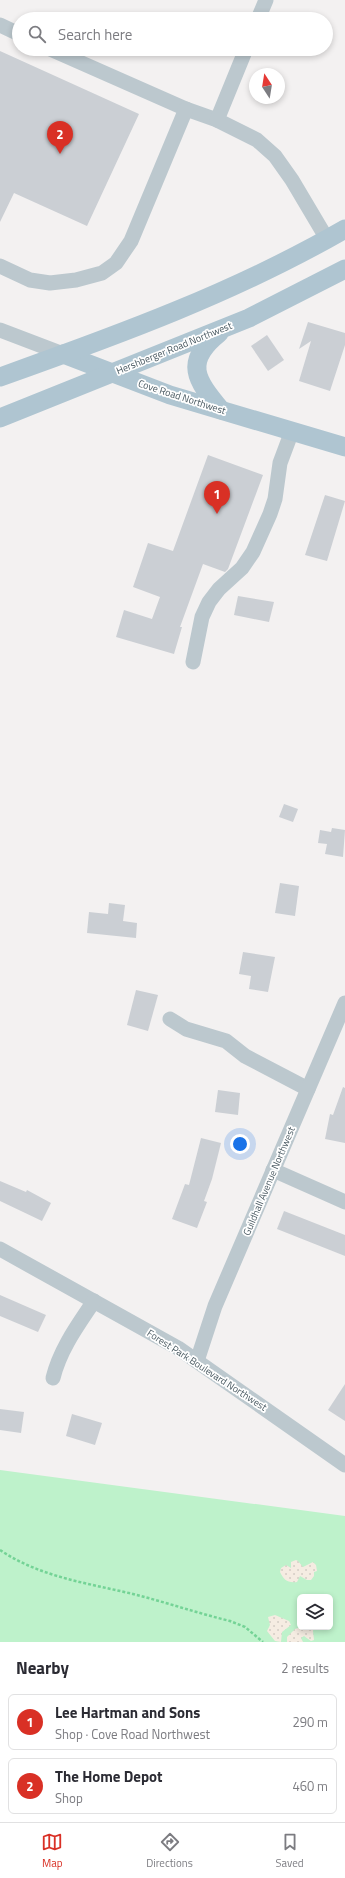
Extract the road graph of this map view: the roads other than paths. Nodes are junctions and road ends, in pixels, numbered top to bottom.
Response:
1 (266, 0) edge
2 (261, 12) edge
3 (0, 25) edge
4 (12, 31) edge
5 (66, 56) edge
6 (243, 56) edge
7 (186, 109) junction
8 (217, 120) junction
9 (345, 229) edge
10 (327, 239) junction
11 (0, 266) edge
12 (345, 269) edge
13 (228, 326) junction
14 (0, 330) edge
15 (63, 354) junction
16 (113, 373) junction
17 (0, 377) edge
18 (221, 410) junction
19 (0, 418) edge
20 (292, 431) junction
21 (345, 447) edge
22 (193, 662) dead end
23 (345, 1003) edge
24 (170, 1019) dead end
25 (308, 1089) junction
26 (273, 1170) junction
27 (345, 1202) edge
28 (0, 1249) edge
29 (94, 1301) junction
30 (196, 1361) junction
31 (53, 1378) dead end
32 (345, 1465) edge

1 - 2 street
3 - 4 street
5 - 7 street
6 - 8 street
7 - 8 street
7 - 11 street
8 - 10 street
9 - 10 main road
10 - 15 main road
12 - 13 main road, Hershberger Road Northwest
13 - 16 main road, Hershberger Road Northwest
13 - 18 main road
14 - 15 street, Cove Road Northwest
15 - 16 main road, Cove Road Northwest
15 - 17 main road
16 - 18 main road, Cove Road Northwest
16 - 19 main road, Hershberger Road Northwest
18 - 20 main road, Cove Road Northwest
20 - 21 main road, Cove Road Northwest
20 - 22 street
23 - 25 street, Guildhall Avenue Northwest
24 - 25 street
25 - 26 street, Guildhall Avenue Northwest
26 - 27 street
26 - 30 street, Guildhall Avenue Northwest
28 - 29 street, Forest Park Boulevard Northwest
29 - 30 street, Forest Park Boulevard Northwest
29 - 31 street
30 - 32 street, Forest Park Boulevard Northwest

